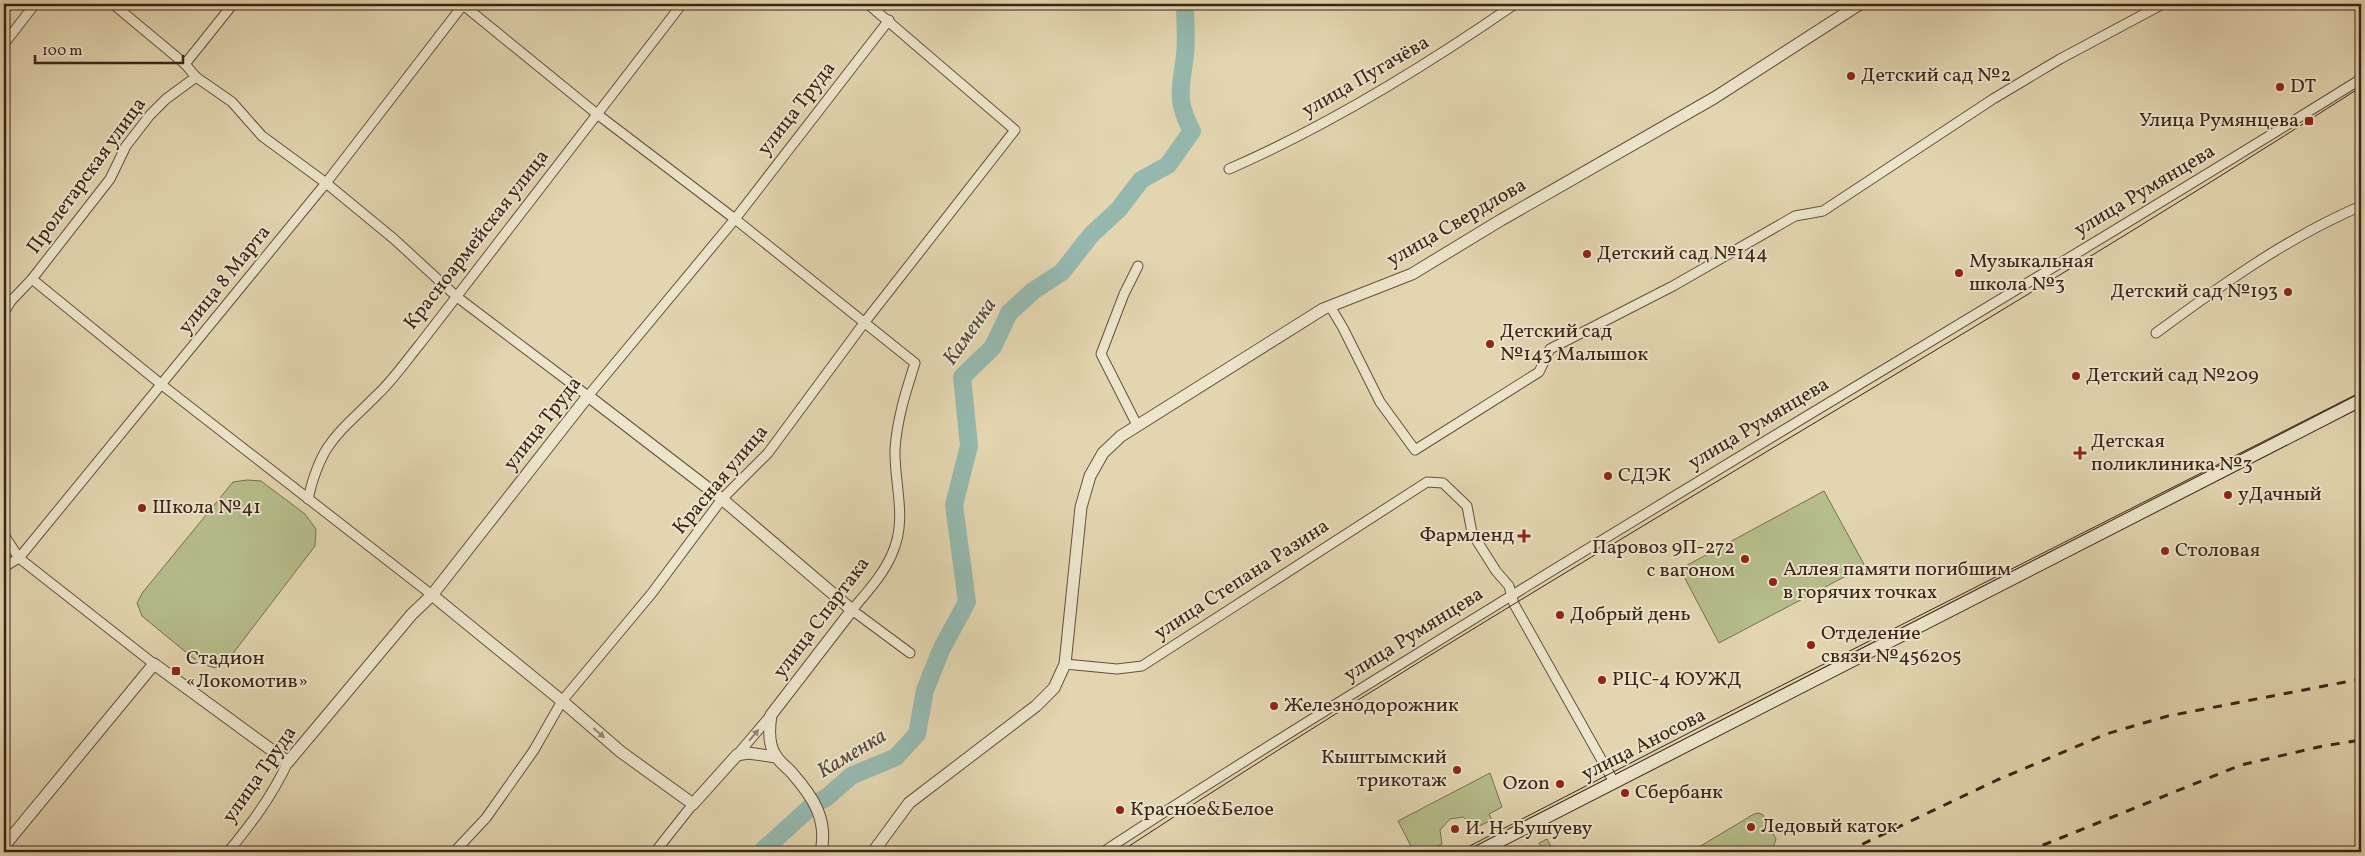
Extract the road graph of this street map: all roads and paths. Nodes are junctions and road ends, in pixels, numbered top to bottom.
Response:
1 (35, 4) edge
2 (113, 4) edge
3 (233, 4) edge
4 (462, 4) edge
5 (682, 4) edge
6 (868, 4) edge
7 (1515, 4) edge
8 (1860, 4) edge
9 (2163, 4) edge
10 (889, 20) junction
11 (4, 44) edge
12 (185, 64) junction
13 (196, 77) junction
14 (2361, 78) edge
15 (597, 114) junction
16 (1229, 169) dead end
17 (326, 183) junction
18 (2361, 206) edge
19 (735, 219) junction
20 (1138, 266) dead end
21 (32, 279) junction
22 (458, 296) junction
23 (7, 303) edge
24 (1330, 306) junction
25 (4, 312) edge
26 (864, 323) junction
27 (2156, 333) dead end
28 (162, 385) junction
29 (588, 396) junction
30 (2361, 400) edge
31 (1137, 425) junction
32 (308, 499) junction
33 (722, 499) junction
34 (4, 535) edge
35 (19, 558) junction
36 (4, 567) edge
37 (1511, 595) junction
38 (432, 596) junction
39 (852, 610) junction
40 (910, 653) dead end
41 (154, 664) junction
42 (1065, 664) junction
43 (562, 701) junction
44 (770, 715) junction
45 (737, 755) junction
46 (776, 757) junction
47 (288, 762) junction
48 (1614, 782) junction
49 (693, 804) junction
50 (4, 846) edge
51 (228, 852) edge
52 (454, 852) edge
53 (654, 852) edge
54 (821, 852) edge
55 (873, 852) edge
56 (1103, 852) edge
57 (1478, 852) edge

1 - 11 street
2 - 12 street
3 - 12 street
4 - 15 street
4 - 17 street, улица 8 Марта
5 - 15 street, Красноармейская улица
6 - 10 street
7 - 16 street, улица Пугачёва
8 - 24 street, улица Свердлова
9 - 24 street
10 - 19 street, улица Труда
10 - 26 street, Красная улица
12 - 13 street
13 - 17 street
13 - 21 street, Пролетарская улица
14 - 37 street, улица Румянцева
15 - 19 street
15 - 22 street, Красноармейская улица
17 - 22 street
17 - 28 street, улица 8 Марта
18 - 27 street
19 - 26 street
19 - 29 street, улица Труда
20 - 31 street
21 - 23 street, Пролетарская улица
21 - 28 street
22 - 29 street
22 - 32 street, Красноармейская улица
23 - 25 street, Пролетарская улица
24 - 31 street, улица Свердлова
26 - 33 street, Красная улица
26 - 39 street, улица Спартака
28 - 32 street
28 - 35 street, улица 8 Марта
29 - 33 street
29 - 38 street, улица Труда
30 - 48 main road, улица Аносова
31 - 42 street, улица Свердлова
32 - 38 street
33 - 39 street
33 - 43 street, Красная улица
34 - 35 street
35 - 36 street, улица 8 Марта
35 - 41 street
37 - 42 street, улица Степана Разина
37 - 48 street
37 - 56 street, улица Румянцева
38 - 43 street
38 - 47 street, улица Труда
39 - 40 street
39 - 44 street, улица Спартака
41 - 47 street
41 - 50 street
42 - 55 street, улица Свердлова
43 -> 49 street
43 - 52 street, Красная улица
45 -> 44 street, улица Спартака
44 - 46 street
45 - 46 street
45 - 49 street, улица Спартака
46 - 54 street
47 - 51 street, улица Труда
48 - 57 main road, улица Аносова
49 - 53 street, улица Спартака

